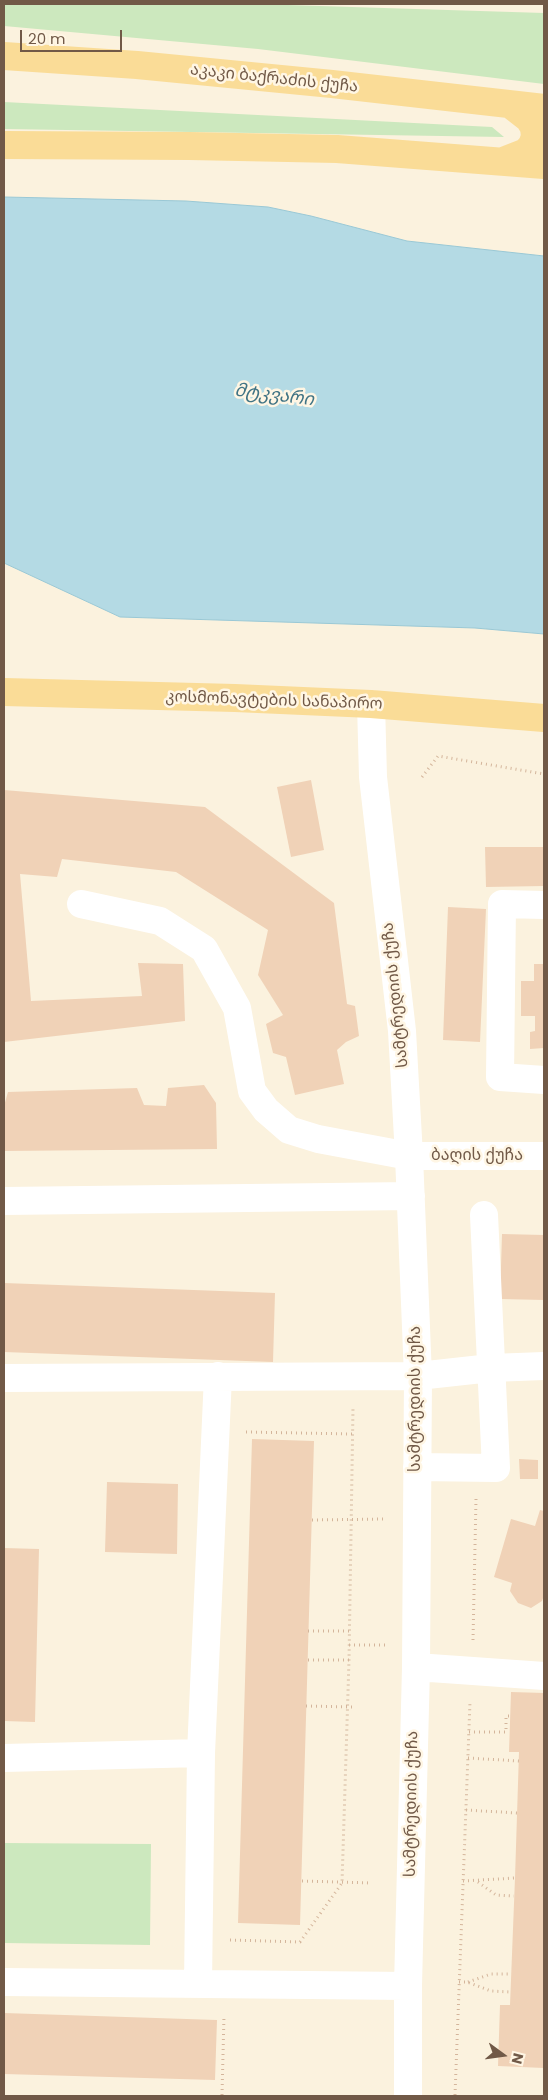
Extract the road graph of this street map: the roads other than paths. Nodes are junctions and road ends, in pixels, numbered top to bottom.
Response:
1 (4, 56) edge
2 (511, 105) junction
3 (544, 108) edge
4 (4, 145) edge
5 (503, 161) junction
6 (544, 165) edge
7 (4, 692) edge
8 (371, 704) junction
9 (544, 718) edge
10 (81, 904) dead end
11 (544, 905) edge
12 (544, 1080) edge
13 (409, 1156) junction
14 (544, 1156) edge
15 (411, 1196) junction
16 (4, 1201) edge
17 (484, 1215) dead end
18 (544, 1366) edge
19 (492, 1368) junction
20 (218, 1376) junction
21 (418, 1376) junction
22 (4, 1378) edge
23 (417, 1467) junction
24 (416, 1667) junction
25 (544, 1676) edge
26 (201, 1753) junction
27 (4, 1758) edge
28 (4, 1982) edge
29 (211, 1984) junction
30 (408, 1986) junction
31 (408, 2096) edge

1 - 2 main road, აკაკი ბაქრაძის ქუჩა
2 - 3 main road, აკაკი ბაქრაძის ქუჩა
2 - 5 main road
4 - 5 main road
5 - 6 main road
7 - 8 main road, კოსმონავტების სანაპირო
8 - 9 main road, კოსმონავტების სანაპირო
8 - 13 street, სამტრედიის ქუჩა
10 - 13 street, ბაღის ქუჩა
11 - 12 street
13 - 14 street, ბაღის ქუჩა
13 - 15 street, სამტრედიის ქუჩა
15 - 16 street
15 - 21 street, სამტრედიის ქუჩა
17 - 19 street
18 - 19 street
19 - 21 street
19 - 23 street
20 - 21 street
20 - 22 street
20 - 26 street
21 - 23 street, სამტრედიის ქუჩა
23 - 24 street, სამტრედიის ქუჩა
24 - 25 street
24 - 30 street, სამტრედიის ქუჩა
26 - 27 street
26 - 29 street
28 - 29 street
29 - 30 street
30 - 31 street, სამტრედიის ქუჩა

